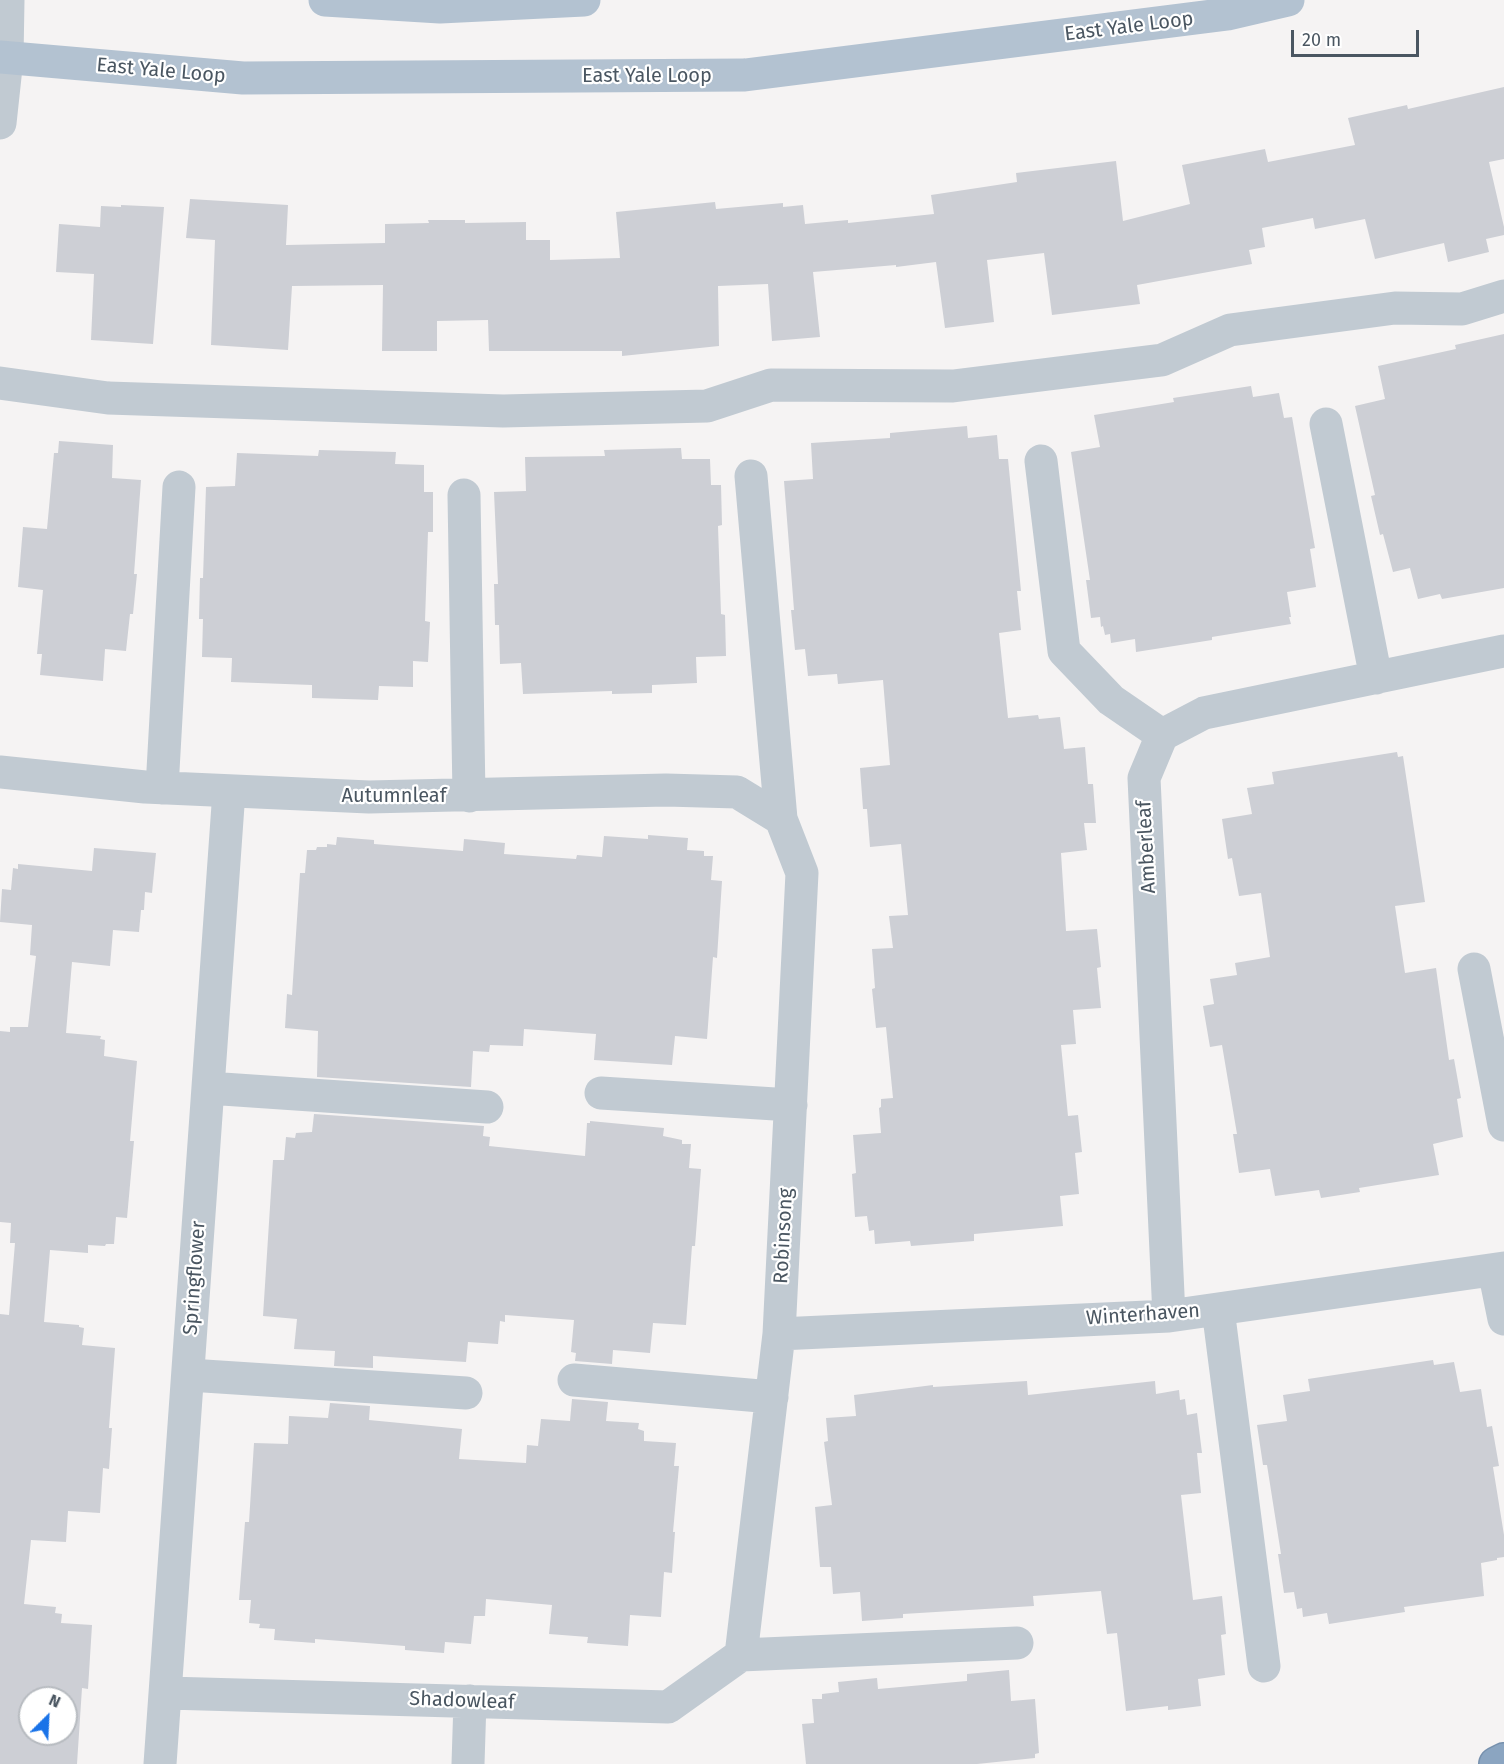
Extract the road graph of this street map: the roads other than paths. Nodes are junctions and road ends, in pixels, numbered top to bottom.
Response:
1 (8, 0) edge
2 (325, 0) edge
3 (584, 0) edge
4 (1288, 0) edge
5 (4, 57) edge
6 (0, 123) edge
7 (1504, 296) edge
8 (0, 383) edge
9 (1326, 424) dead end
10 (1041, 461) dead end
11 (751, 476) dead end
12 (179, 487) dead end
13 (464, 495) dead end
14 (1504, 651) edge
15 (1377, 678) junction
16 (1162, 735) junction
17 (0, 772) edge
18 (162, 788) junction
19 (229, 791) junction
20 (469, 796) junction
21 (781, 819) junction
22 (1474, 969) dead end
23 (208, 1088) junction
24 (601, 1093) dead end
25 (791, 1105) junction
26 (487, 1107) dead end
27 (1504, 1125) edge
28 (1499, 1269) edge
29 (1218, 1309) junction
30 (1169, 1316) junction
31 (1504, 1319) edge
32 (779, 1334) junction
33 (189, 1375) junction
34 (574, 1380) dead end
35 (466, 1393) dead end
36 (772, 1397) junction
37 (1017, 1643) dead end
38 (741, 1655) junction
39 (1264, 1666) dead end
40 (167, 1693) junction
41 (470, 1701) junction
42 (1504, 1760) edge
43 (160, 1764) edge
44 (468, 1764) edge
45 (1496, 1764) edge

1 - 5 street
2 - 3 main road
4 - 5 main road, East Yale Loop
5 - 6 street
7 - 8 street
9 - 15 street
10 - 16 street
11 - 21 street, Robinsong
12 - 18 street
13 - 20 street
14 - 15 street
15 - 16 street
16 - 30 street, Amberleaf
17 - 18 street, Autumnleaf
18 - 19 street, Autumnleaf
19 - 20 street, Autumnleaf
19 - 23 street, Springflower
20 - 21 street, Autumnleaf
21 - 25 street, Robinsong
22 - 27 street
23 - 26 street
23 - 33 street, Springflower
24 - 25 street
25 - 32 street, Robinsong
28 - 29 street, Winterhaven
28 - 31 street
29 - 30 street, Winterhaven
29 - 39 street
30 - 32 street, Winterhaven
32 - 36 street, Robinsong
33 - 35 street
33 - 40 street, Springflower
34 - 36 street
36 - 38 street, Robinsong
37 - 38 street
38 - 41 street, Shadowleaf
40 - 41 street, Shadowleaf
40 - 43 street, Springflower
41 - 44 street
42 - 45 highway

